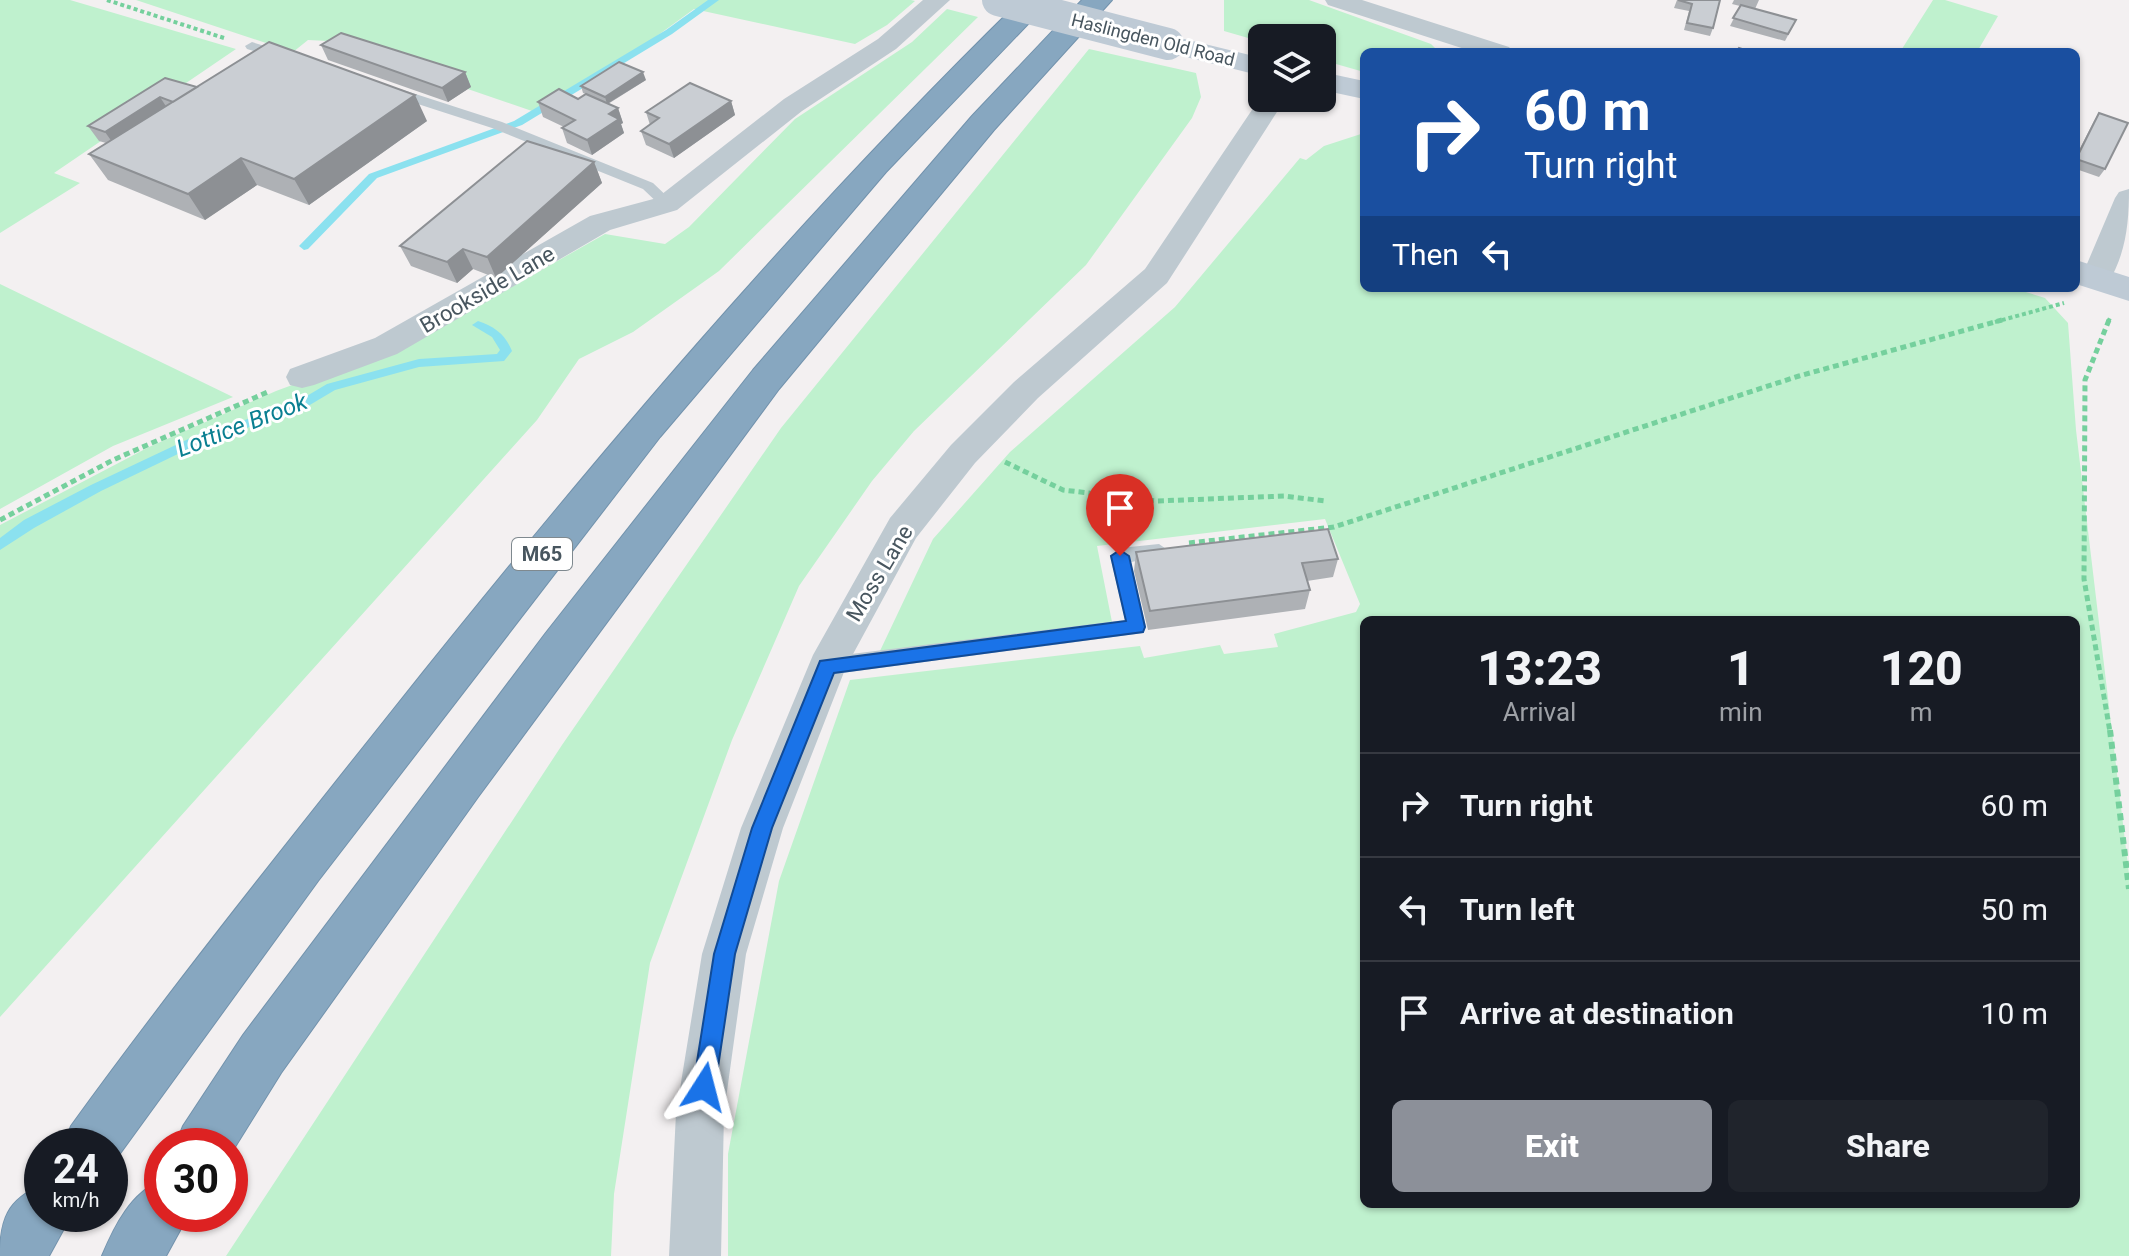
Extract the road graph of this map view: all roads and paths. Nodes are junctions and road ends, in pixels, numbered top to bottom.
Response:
1 (107, 0) edge
2 (938, 0) edge
3 (998, 0) edge
4 (1037, 0) edge
5 (1098, 0) edge
6 (1337, 0) edge
7 (252, 46) joint
8 (1481, 48) edge
9 (295, 60) edge
10 (1248, 64) edge
11 (1336, 84) edge
12 (382, 88) edge
13 (1360, 89) edge
14 (1264, 112) edge
15 (2129, 198) edge
16 (667, 204) junction
17 (2106, 282) edge
18 (2080, 290) edge
19 (2073, 292) edge
20 (302, 377) joint
21 (972, 445) junction
22 (1325, 501) dead end
23 (0, 520) edge
24 (1182, 546) joint
25 (827, 666) junction
26 (2129, 889) edge
27 (104, 1128) edge
28 (215, 1128) edge
29 (31, 1232) edge
30 (147, 1232) edge
31 (14, 1256) edge
32 (132, 1256) edge
33 (695, 1256) edge

1 - 7 path
2 - 16 street, Brookside Lane
3 - 10 main road, Haslingden Old Road, bridge
4 - 27 highway, M65
5 - 28 highway
6 - 8 street
7 - 9 lane
11 - 13 main road
12 - 16 lane
14 - 21 street, Moss Lane
15 - 17 street
16 - 20 street, Brookside Lane
17 - 18 path
17 - 26 path
19 - 24 path
20 - 23 path
21 - 22 path
21 - 25 street, Moss Lane
24 - 25 lane
25 - 33 street, Moss Lane
29 - 31 highway
30 - 32 highway

